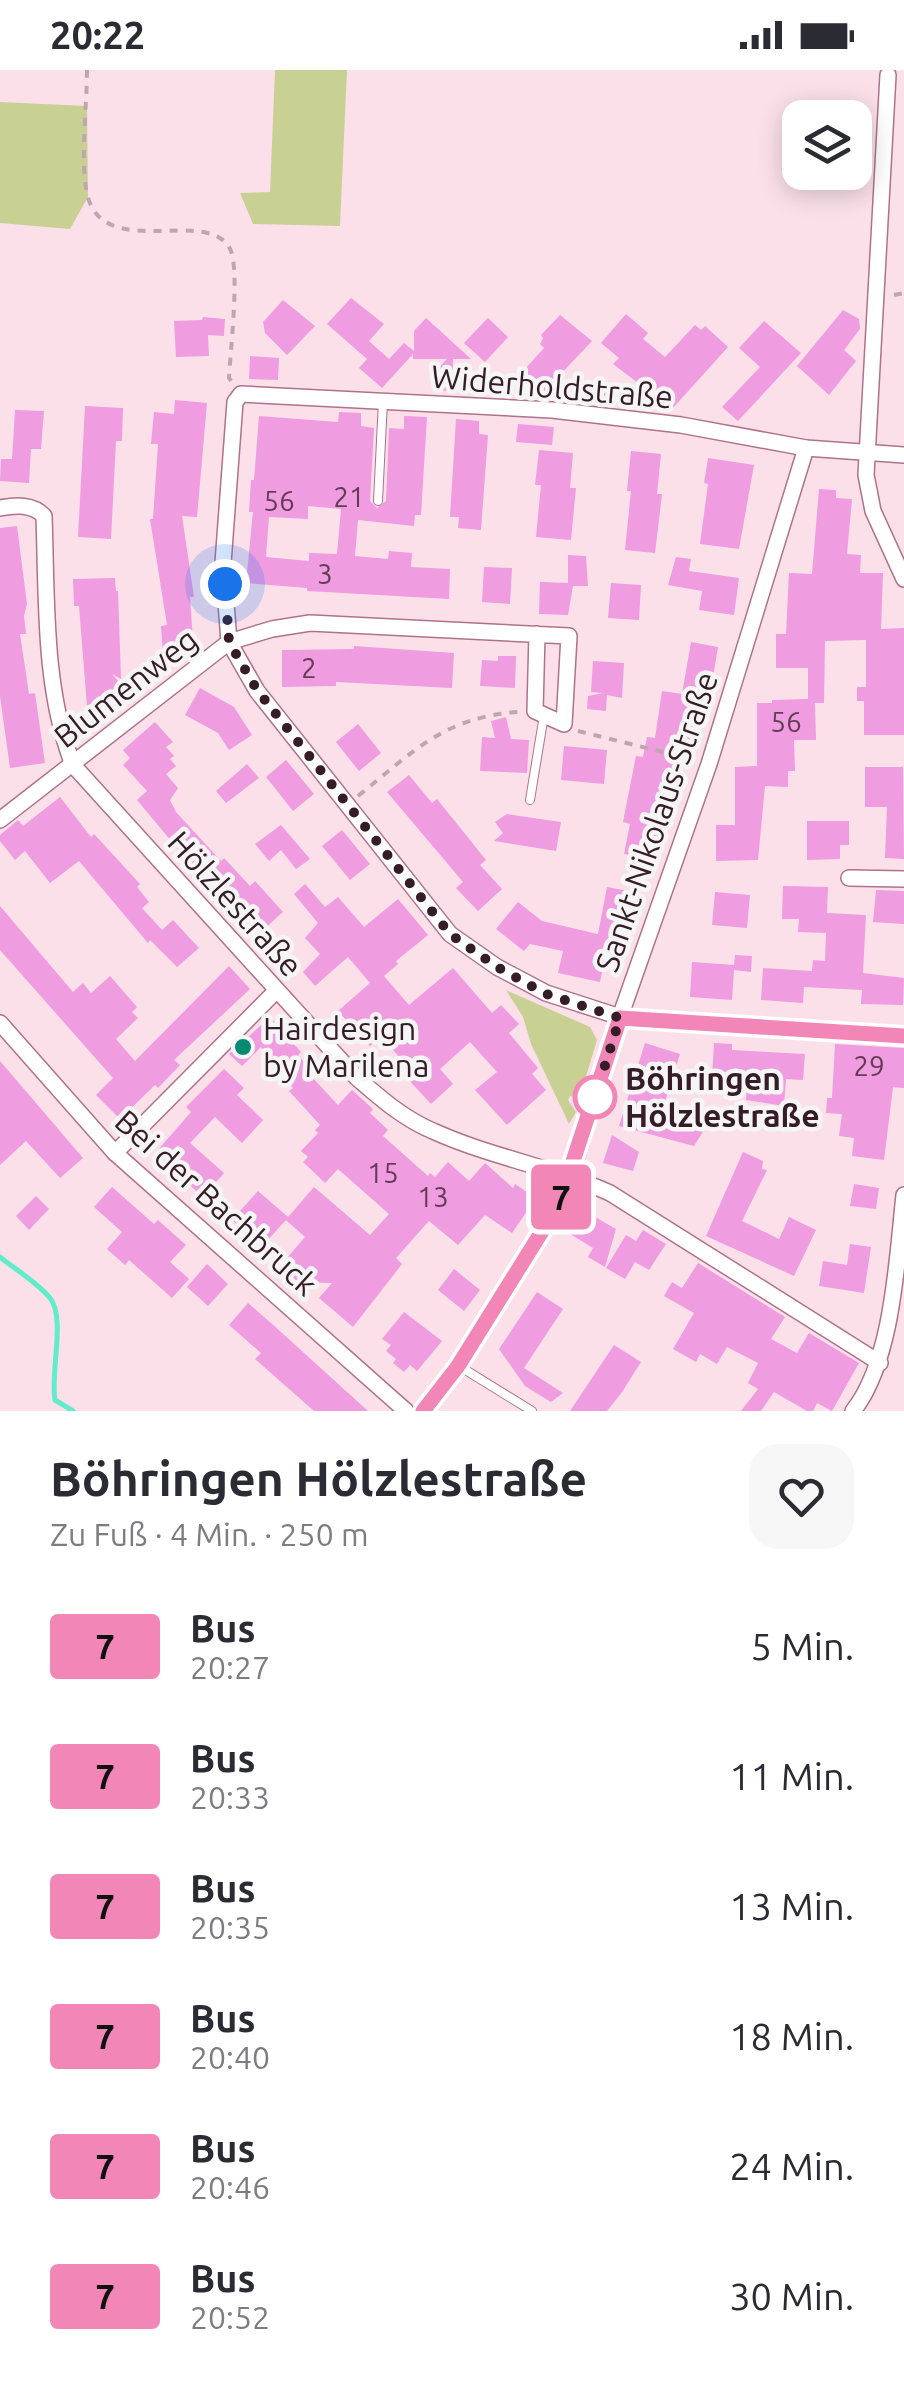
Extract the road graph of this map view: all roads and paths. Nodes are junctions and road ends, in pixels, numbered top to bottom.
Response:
1 (88, 70) edge
2 (888, 72) edge
3 (238, 398) junction
4 (383, 400) junction
5 (806, 448) junction
6 (865, 453) junction
7 (904, 455) edge
8 (378, 501) dead end
9 (0, 508) edge
10 (904, 579) edge
11 (537, 634) junction
12 (229, 642) junction
13 (539, 713) junction
14 (564, 724) junction
15 (73, 764) junction
16 (709, 764) junction
17 (530, 800) dead end
18 (346, 805) junction
19 (0, 820) edge
20 (850, 878) dead end
21 (904, 879) edge
22 (276, 991) junction
23 (620, 1018) junction
24 (0, 1023) edge
25 (904, 1036) edge
26 (115, 1153) junction
27 (570, 1175) junction
28 (904, 1195) edge
29 (902, 1241) edge
30 (880, 1362) junction
31 (458, 1366) junction
32 (406, 1411) edge
33 (422, 1411) edge
34 (532, 1411) edge
35 (853, 1411) edge

1 - 3 path
2 - 6 street
3 - 4 street, Widerholdstraße
3 - 12 street
4 - 5 street, Widerholdstraße
4 - 8 lane
5 - 6 street, Widerholdstraße
5 - 16 street, Sankt-Nikolaus-Straße
6 - 7 street, Widerholdstraße
6 - 10 street
9 - 15 street, Hölzlestraße
11 - 12 street, Blumenweg
11 - 13 street
11 - 14 street, Blumenweg
12 - 15 street, Blumenweg
12 - 18 street
13 - 14 street
13 - 17 lane
13 - 18 path
14 - 16 path
15 - 19 street, Blumenweg
15 - 22 street, Hölzlestraße
16 - 23 street, Sankt-Nikolaus-Straße
18 - 23 street
20 - 21 street
22 - 26 street
22 - 27 street, Hölzlestraße
23 - 25 street
23 - 27 street, Sankt-Nikolaus-Straße
24 - 26 street, Bei der Bachbruck
26 - 32 street, Bei der Bachbruck
27 - 30 street, Hölzlestraße
27 - 31 street, Sankt-Nikolaus-Straße
28 - 29 street
29 - 30 street
30 - 35 street
31 - 33 street, Sankt-Nikolaus-Straße
31 - 34 lane

